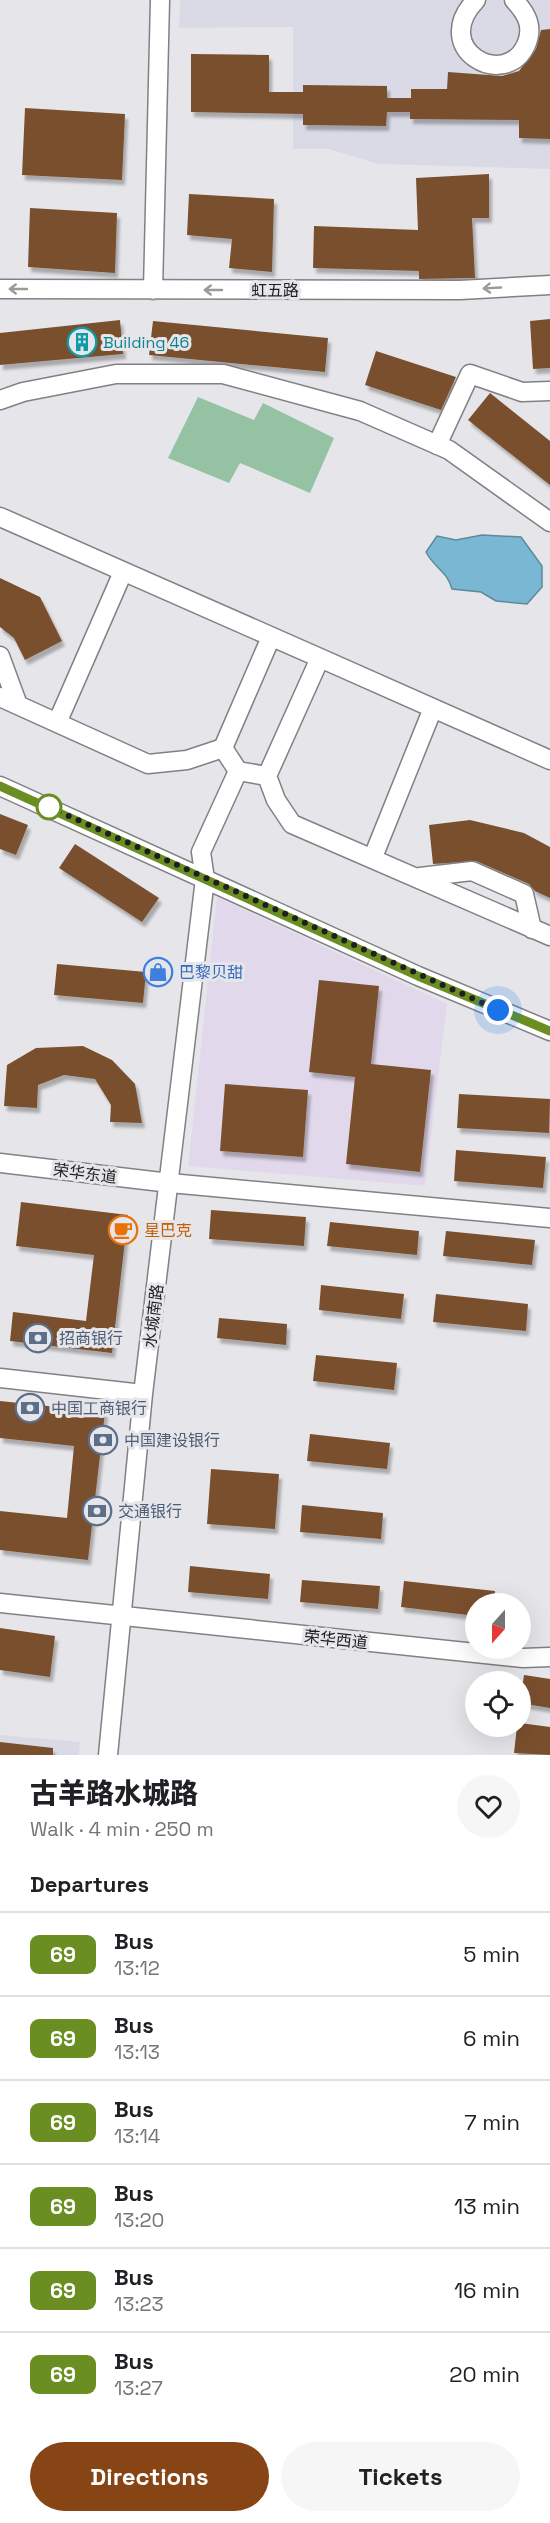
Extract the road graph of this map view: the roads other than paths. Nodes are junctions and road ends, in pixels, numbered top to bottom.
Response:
1 (160, 0) edge
2 (476, 0) edge
3 (514, 0) edge
4 (550, 285) edge
5 (0, 289) edge
6 (153, 290) junction
7 (550, 391) edge
8 (0, 400) edge
9 (437, 445) junction
10 (0, 517) edge
11 (550, 522) edge
12 (123, 572) junction
13 (271, 637) junction
14 (0, 656) edge
15 (320, 658) junction
16 (0, 697) edge
17 (18, 705) junction
18 (433, 708) junction
19 (57, 723) junction
20 (223, 748) junction
21 (550, 760) edge
22 (238, 771) junction
23 (267, 776) junction
24 (0, 786) edge
25 (373, 857) junction
26 (418, 877) junction
27 (205, 879) junction
28 (490, 879) junction
29 (479, 905) junction
30 (532, 929) junction
31 (550, 936) edge
32 (550, 1031) edge
33 (0, 1163) edge
34 (170, 1183) junction
35 (550, 1218) edge
36 (0, 1378) edge
37 (143, 1394) junction
38 (0, 1603) edge
39 (121, 1617) junction
40 (550, 1657) edge
41 (108, 1755) edge

1 - 6 street
2 - 3 street
4 -> 6 street, 虹五路
6 -> 5 street, 虹五路
7 - 9 street
8 - 9 street
9 - 11 street
10 - 12 street
12 - 13 street
12 - 19 street
13 - 15 street
13 - 20 street
14 - 17 street
15 - 18 street
15 - 23 street
16 - 17 street
17 - 19 street
18 - 21 street
18 - 25 street
19 - 20 street
20 - 22 street
22 - 23 street
22 - 27 street, 水城南路
23 - 25 street
24 - 27 street
25 - 26 street
26 - 28 street
26 - 29 street
27 - 32 street
27 - 34 street, 水城南路
28 - 29 street
28 - 30 street
29 - 30 street
30 - 31 street
33 - 34 street, 荣华东道
34 - 35 street
34 - 37 street, 水城南路
36 - 37 street
37 - 39 street, 水城南路
38 - 39 street
39 - 40 street, 荣华西道
39 - 41 street, 水城南路

